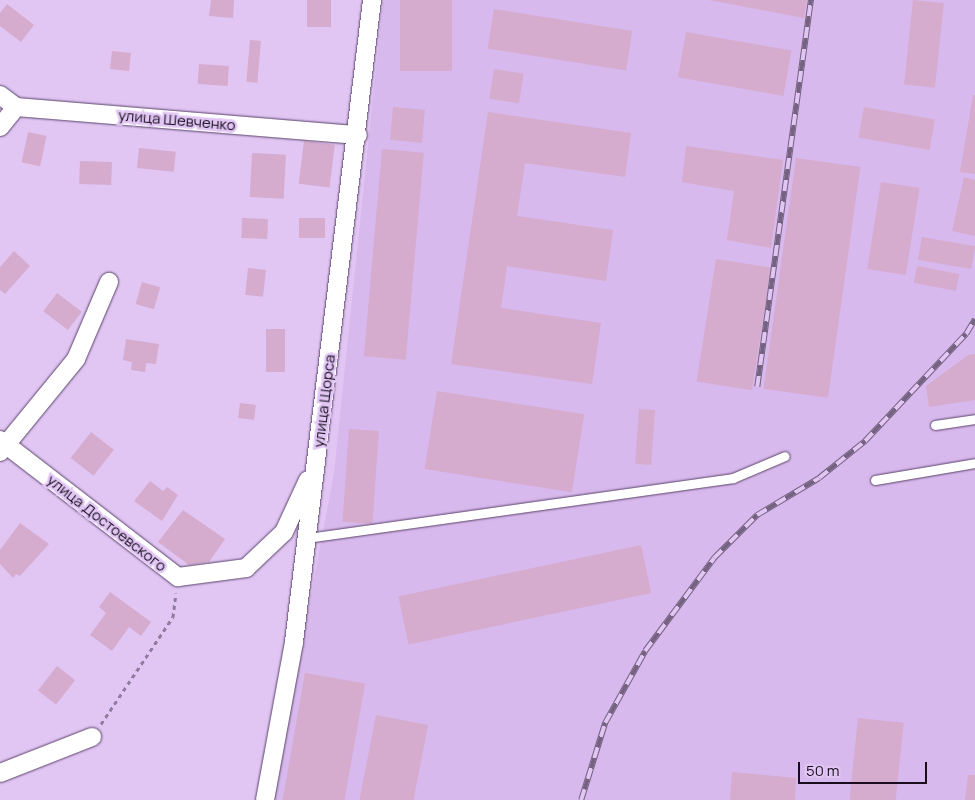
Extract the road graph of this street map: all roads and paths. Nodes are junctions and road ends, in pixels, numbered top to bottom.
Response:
1 (372, 0) edge
2 (0, 95) edge
3 (16, 107) junction
4 (0, 127) edge
5 (358, 135) junction
6 (109, 282) dead end
7 (975, 419) edge
8 (935, 426) dead end
9 (2, 446) edge
10 (785, 456) dead end
11 (316, 463) junction
12 (975, 463) edge
13 (876, 480) dead end
14 (307, 538) junction
15 (178, 577) junction
16 (92, 737) joint
17 (0, 773) edge
18 (265, 800) edge

1 - 5 street, улица Щорса
2 - 3 street
3 - 4 street
3 - 5 street, улица Шевченко
5 - 11 street, улица Щорса
6 - 9 street
7 - 8 lane
9 - 15 street, улица Достоевского
10 - 14 lane
11 - 14 street, улица Щорса
11 - 15 street, улица Достоевского
12 - 13 lane
14 - 18 street, улица Щорса
15 - 16 path
16 - 17 street

